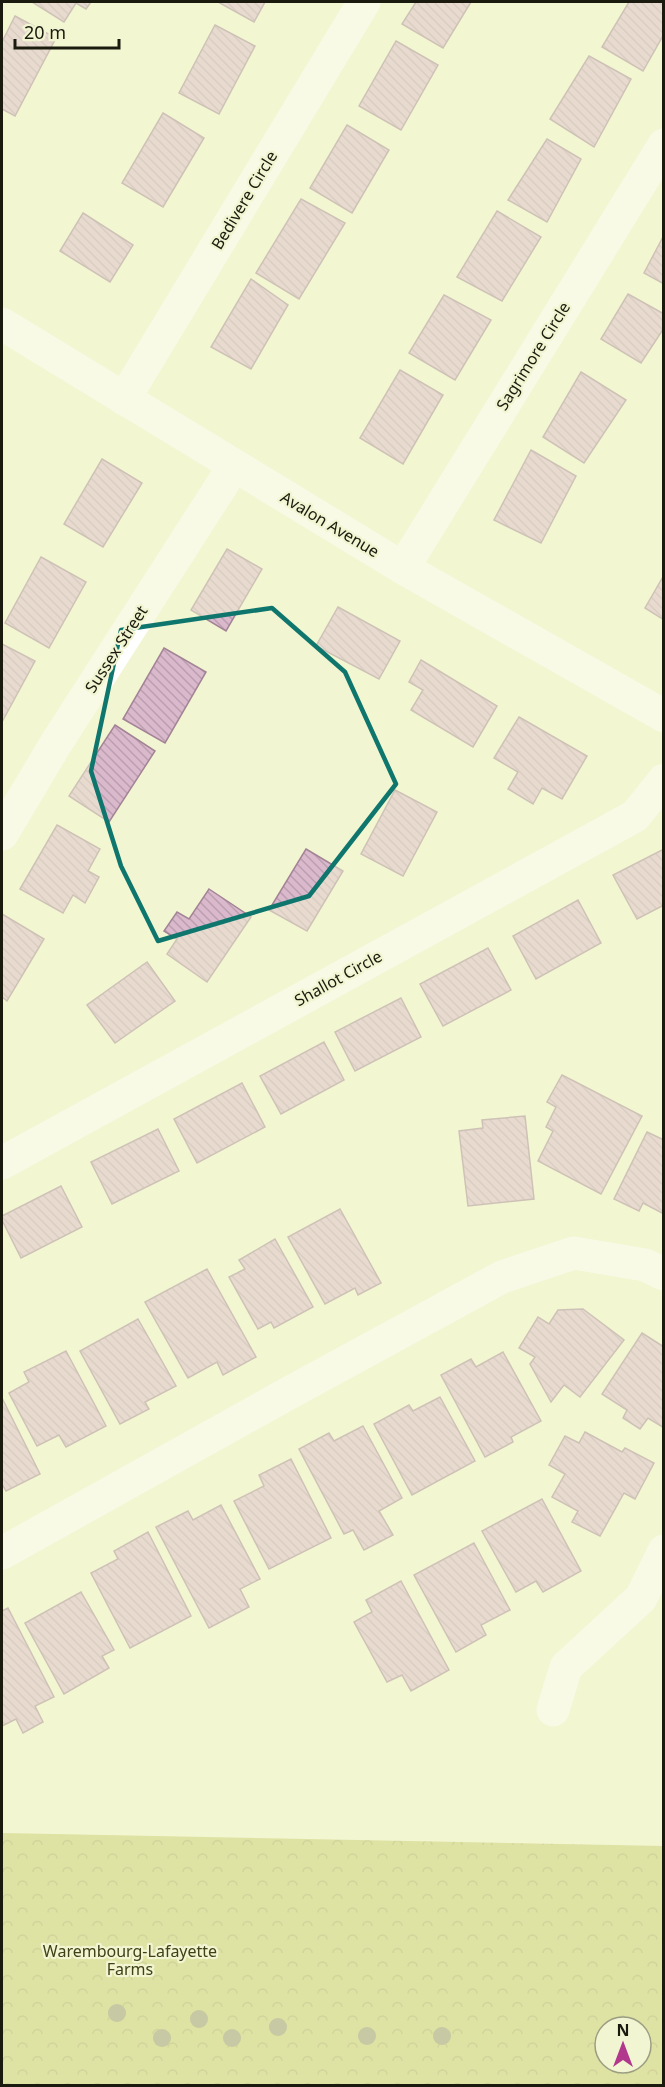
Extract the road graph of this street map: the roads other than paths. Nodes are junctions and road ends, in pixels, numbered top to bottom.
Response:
1 (364, 2) edge
2 (663, 145) edge
3 (2, 324) edge
4 (124, 399) junction
5 (234, 466) junction
6 (403, 568) junction
7 (663, 716) edge
8 (663, 780) edge
9 (2, 834) edge
10 (2, 1163) edge
11 (663, 1274) edge
12 (663, 1551) edge
13 (2, 1553) edge
14 (553, 1710) dead end

1 - 4 street, Bedivere Circle
2 - 6 street, Sagrimore Circle
3 - 4 street, Avalon Avenue
4 - 5 street, Avalon Avenue
5 - 6 street, Avalon Avenue
5 - 9 street, Sussex Street
6 - 7 street, Avalon Avenue
8 - 10 street, Shallot Circle
11 - 13 street
12 - 14 street

